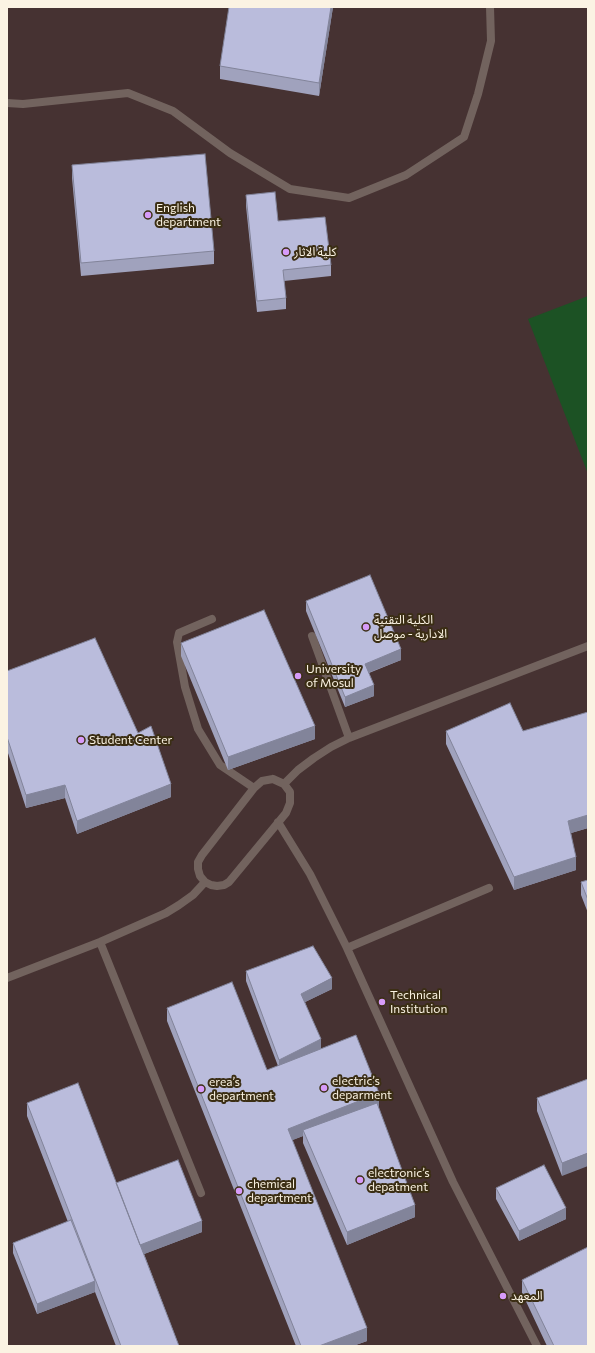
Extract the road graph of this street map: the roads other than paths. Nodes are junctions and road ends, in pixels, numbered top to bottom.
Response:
1 (490, 7) edge
2 (7, 103) edge
3 (212, 619) dead end
4 (312, 636) dead end
5 (588, 646) edge
6 (350, 738) junction
7 (284, 784) junction
8 (254, 788) junction
9 (278, 822) junction
10 (205, 882) junction
11 (489, 888) dead end
12 (100, 942) junction
13 (347, 948) junction
14 (7, 978) edge
15 (201, 1193) dead end
16 (537, 1346) edge

1 - 2 lane
3 - 8 lane
4 - 6 lane
5 - 6 lane
6 - 7 lane
7 - 8 lane
7 - 9 lane
8 - 10 lane
9 - 10 lane
9 - 13 lane
10 - 12 lane
11 - 13 lane
12 - 14 lane
12 - 15 lane
13 - 16 lane

